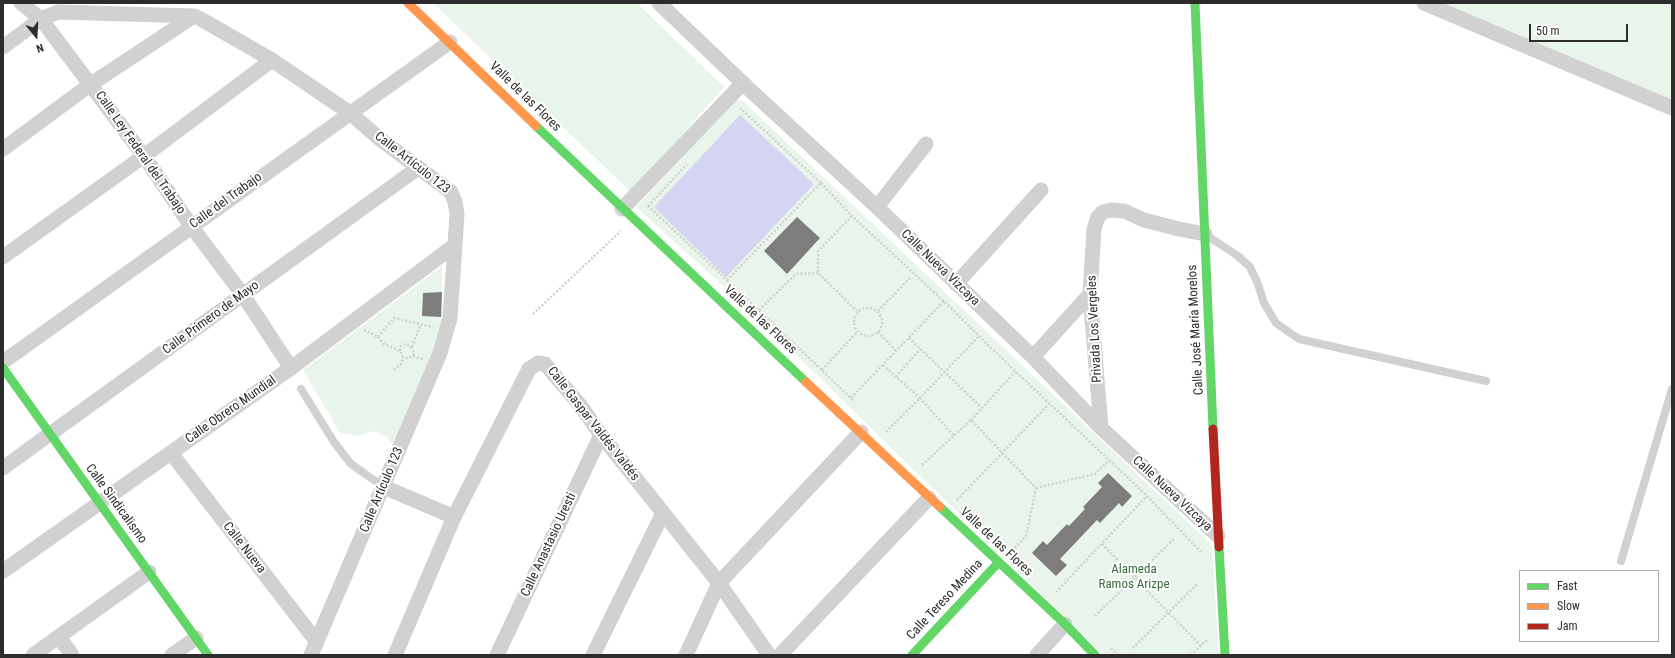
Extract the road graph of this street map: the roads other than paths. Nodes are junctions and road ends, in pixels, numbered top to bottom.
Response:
1 (21, 3) edge
2 (408, 3) edge
3 (659, 3) edge
4 (1195, 3) edge
5 (1424, 3) edge
6 (194, 16) junction
7 (41, 19) junction
8 (450, 42) junction
9 (3, 47) edge
10 (272, 60) junction
11 (743, 83) junction
12 (91, 84) junction
13 (1672, 108) edge
14 (350, 113) junction
15 (926, 144) dead end
16 (3, 149) edge
17 (144, 156) junction
18 (418, 168) junction
19 (1041, 190) dead end
20 (877, 207) junction
21 (622, 209) junction
22 (191, 226) junction
23 (1205, 234) junction
24 (455, 245) junction
25 (3, 257) edge
26 (956, 284) junction
27 (1090, 294) junction
28 (243, 295) junction
29 (1033, 357) junction
30 (3, 362) edge
31 (3, 368) edge
32 (291, 368) junction
33 (1486, 381) dead end
34 (301, 389) dead end
35 (1672, 390) edge
36 (1101, 428) junction
37 (861, 432) junction
38 (49, 434) junction
39 (601, 435) junction
40 (171, 453) junction
41 (3, 468) edge
42 (384, 487) junction
43 (929, 498) junction
44 (100, 503) junction
45 (663, 513) junction
46 (454, 517) junction
47 (1218, 536) junction
48 (1621, 561) dead end
49 (998, 563) junction
50 (3, 572) edge
51 (149, 572) junction
52 (719, 583) junction
53 (1064, 624) junction
54 (59, 637) junction
55 (196, 638) junction
56 (314, 649) edge
57 (33, 655) edge
58 (72, 655) edge
59 (172, 655) edge
60 (208, 655) edge
61 (395, 655) edge
62 (497, 655) edge
63 (593, 655) edge
64 (686, 655) edge
65 (769, 655) edge
66 (780, 655) edge
67 (912, 655) edge
68 (1037, 655) edge
69 (1095, 655) edge
70 (1225, 655) edge

1 - 7 street
2 - 8 street, Valle de las Flores
3 - 11 street, Calle Nueva Vizcaya
4 - 23 street, Calle José María Morelos
5 - 13 street
6 - 7 street, Calle Artículo 123
6 - 10 street, Calle Artículo 123
6 - 12 street
7 - 9 street, Calle Artículo 123
7 - 12 street, Calle Ley Federal del Trabajo
8 - 14 street, Calle del Trabajo
8 - 21 street, Valle de las Flores
10 - 14 street, Calle Artículo 123
10 - 17 street
11 - 20 street, Calle Nueva Vizcaya
11 - 21 street
12 - 16 street
12 - 17 street, Calle Ley Federal del Trabajo
14 - 18 street, Calle Artículo 123
14 - 22 street, Calle del Trabajo
15 - 20 street
17 - 22 street, Calle Ley Federal del Trabajo
17 - 25 street
18 - 24 street, Calle Artículo 123
18 - 28 street, Calle Primero de Mayo
19 - 26 street
20 - 26 street, Calle Nueva Vizcaya
21 - 37 street, Valle de las Flores
22 - 28 street, Calle Ley Federal del Trabajo
22 - 30 street, Calle del Trabajo
23 - 27 street, Privada Los Vergeles
23 - 33 lane
23 - 47 street, Calle José María Morelos
24 - 32 street, Calle Obrero Mundial
24 - 42 street, Calle Artículo 123
26 - 29 street, Calle Nueva Vizcaya
27 - 29 street
27 - 36 street, Privada Los Vergeles
28 - 32 street, Calle Ley Federal del Trabajo
28 - 38 street, Calle Primero de Mayo
29 - 36 street, Calle Nueva Vizcaya
31 - 38 street, Calle Sindicalismo
32 - 40 street, Calle Obrero Mundial
34 - 42 lane
35 - 48 lane
36 - 47 street, Calle Nueva Vizcaya
37 - 43 street, Valle de las Flores
37 - 52 street
38 - 41 street, Calle Primero de Mayo
38 - 44 street, Calle Sindicalismo
39 - 45 street, Calle Gaspar Valdés Valdés
39 - 46 street, Calle Gaspar Valdés Valdés
39 - 62 street, Calle Anastasio Uresti
40 - 44 street, Calle Obrero Mundial
40 - 56 street, Calle Nueva
42 - 46 street
42 - 56 street, Calle Artículo 123
43 - 49 street, Valle de las Flores
43 - 66 street
44 - 50 street, Calle Obrero Mundial
44 - 51 street, Calle Sindicalismo
45 - 52 street, Calle Gaspar Valdés Valdés
45 - 63 street
46 - 61 street, Calle Gaspar Valdés Valdés
47 - 70 street, Calle José María Morelos
49 - 53 street, Valle de las Flores
49 - 67 street, Calle Tereso Medina
51 - 54 street
51 - 55 street, Calle Sindicalismo
52 - 64 street
52 - 65 street, Calle Gaspar Valdés Valdés
53 - 68 street
53 - 69 street, Valle de las Flores
54 - 57 street
54 - 58 street
55 - 59 street
55 - 60 street, Calle Sindicalismo

